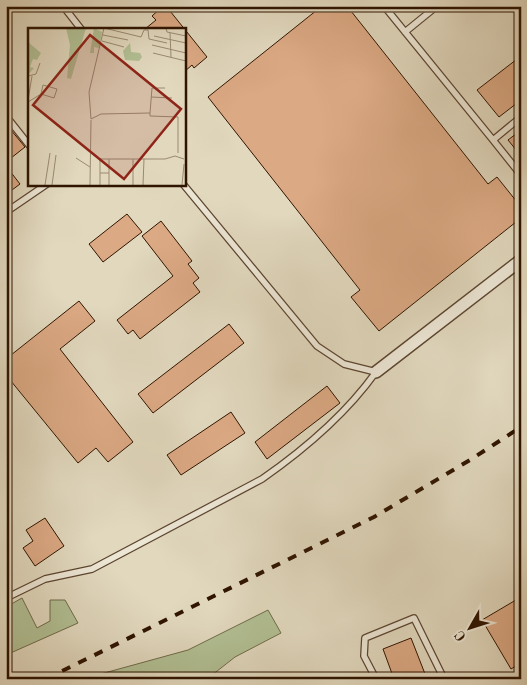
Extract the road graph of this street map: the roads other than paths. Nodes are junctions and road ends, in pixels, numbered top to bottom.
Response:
1 (63, 6) edge
2 (384, 6) edge
3 (437, 6) edge
4 (80, 28) edge
5 (405, 32) junction
6 (6, 116) edge
7 (521, 118) edge
8 (492, 140) junction
9 (28, 144) edge
10 (521, 175) edge
11 (46, 185) edge
12 (184, 185) edge
13 (6, 206) edge
14 (521, 260) edge
15 (376, 372) junction
16 (6, 598) edge
17 (376, 679) edge
18 (444, 679) edge

1 - 4 lane
2 - 5 lane
3 - 5 lane
5 - 8 lane
6 - 9 lane
7 - 8 lane
8 - 10 lane
11 - 13 lane
12 - 15 lane
14 - 15 street
15 - 16 lane
17 - 18 lane

